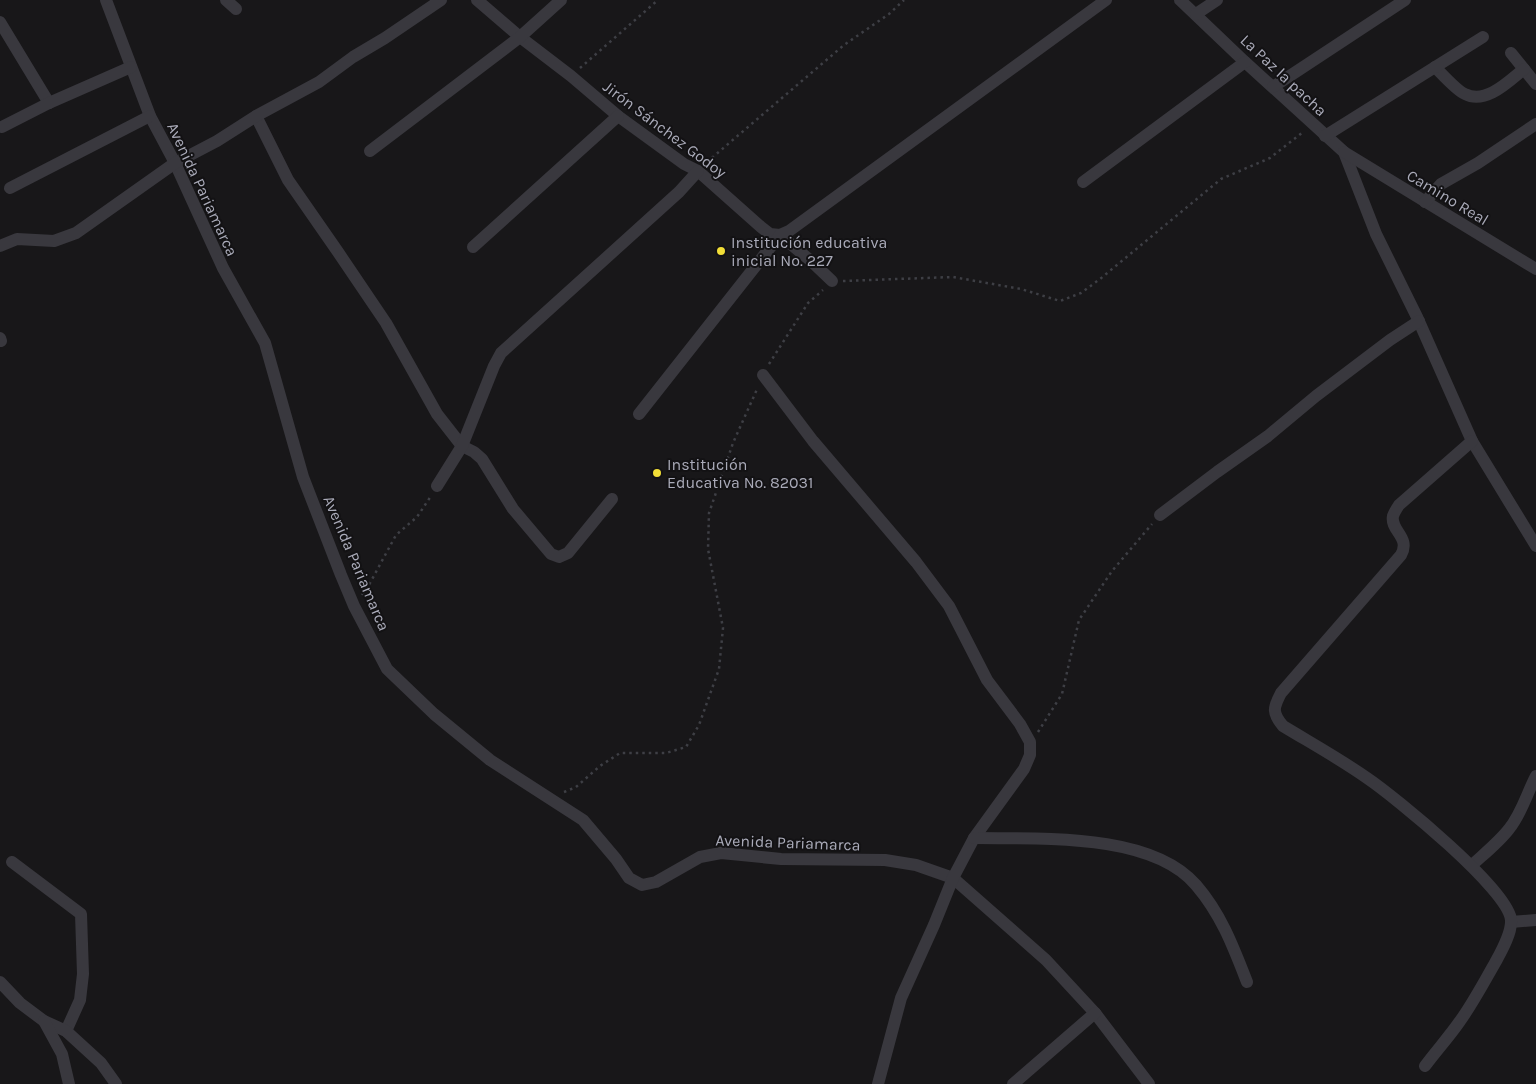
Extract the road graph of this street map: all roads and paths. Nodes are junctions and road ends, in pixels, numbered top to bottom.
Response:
1 (106, 0) edge
2 (226, 0) edge
3 (441, 0) edge
4 (561, 0) edge
5 (658, 0) edge
6 (904, 0) edge
7 (1106, 0) edge
8 (1180, 0) edge
9 (1216, 0) edge
10 (1406, 0) edge
11 (483, 2) edge
12 (236, 9) dead end
13 (1196, 14) junction
14 (0, 22) edge
15 (520, 37) junction
16 (1483, 37) dead end
17 (1511, 53) dead end
18 (1245, 62) junction
19 (131, 67) junction
20 (1435, 67) junction
21 (1524, 69) junction
22 (571, 76) junction
23 (1536, 84) edge
24 (1273, 87) junction
25 (49, 103) junction
26 (150, 116) junction
27 (256, 116) junction
28 (618, 116) junction
29 (1536, 124) edge
30 (1312, 125) junction
31 (2, 127) dead end
32 (1325, 136) junction
33 (370, 150) dead end
34 (1344, 152) junction
35 (175, 163) junction
36 (698, 171) junction
37 (1083, 182) dead end
38 (10, 188) dead end
39 (1425, 202) junction
40 (780, 235) junction
41 (0, 246) edge
42 (473, 247) dead end
43 (1536, 269) edge
44 (832, 282) junction
45 (1419, 322) junction
46 (763, 375) junction
47 (639, 414) dead end
48 (1472, 441) junction
49 (462, 446) junction
50 (437, 486) joint
51 (612, 499) dead end
52 (1160, 515) joint
53 (1536, 546) edge
54 (354, 606) junction
55 (1030, 742) junction
56 (1536, 776) edge
57 (550, 798) junction
58 (974, 838) junction
59 (12, 862) dead end
60 (1472, 865) junction
61 (953, 878) junction
62 (1536, 920) edge
63 (1511, 922) junction
64 (0, 982) edge
65 (1247, 982) dead end
66 (1096, 1013) junction
67 (44, 1021) junction
68 (66, 1032) junction
69 (1424, 1066) dead end
70 (69, 1084) edge
71 (116, 1084) edge
72 (878, 1084) edge
73 (1013, 1084) edge
74 (1149, 1084) edge

1 - 19 street, Avenida Pariamarca
2 - 12 street
3 - 27 street
4 - 15 street
5 - 22 path
6 - 36 path
7 - 40 street
8 - 13 street, La Paz la pacha
9 - 13 street
10 - 24 street
11 - 15 street, Jirón Sánchez Godoy
13 - 18 street, La Paz la pacha
14 - 25 street
15 - 22 street, Jirón Sánchez Godoy
15 - 33 street
16 - 20 street
17 - 21 street
18 - 24 street, La Paz la pacha
18 - 37 street
19 - 25 street
19 - 26 street, Avenida Pariamarca
20 - 21 street
20 - 32 street
21 - 23 street
22 - 28 street, Jirón Sánchez Godoy
24 - 30 street, La Paz la pacha
25 - 31 street
26 - 35 street, Avenida Pariamarca
26 - 38 street
27 - 35 street
27 - 49 street
28 - 36 street, Jirón Sánchez Godoy
28 - 42 street
29 - 39 street
30 - 32 street, La Paz la pacha
30 - 44 path
32 - 34 street, La Paz la pacha
34 - 39 street, Camino Real
34 - 45 street
35 - 41 street
35 - 54 street, Avenida Pariamarca
36 - 40 street, Jirón Sánchez Godoy
36 - 49 street
39 - 43 street, Camino Real
40 - 44 street, Jirón Sánchez Godoy
40 - 47 street
44 - 46 path
45 - 48 street
45 - 52 street
46 - 55 street
46 - 57 path
48 - 53 street
48 - 60 street
49 - 50 street
49 - 51 street
50 - 54 path
52 - 55 path
54 - 57 street, Avenida Pariamarca
55 - 58 street
56 - 60 street
57 - 61 street, Avenida Pariamarca
58 - 61 street
58 - 65 street
59 - 68 street
60 - 63 street
61 - 66 street
61 - 72 street
62 - 63 street
63 - 69 street
64 - 67 street
66 - 73 street
66 - 74 street
67 - 68 street
67 - 70 street
68 - 71 street

